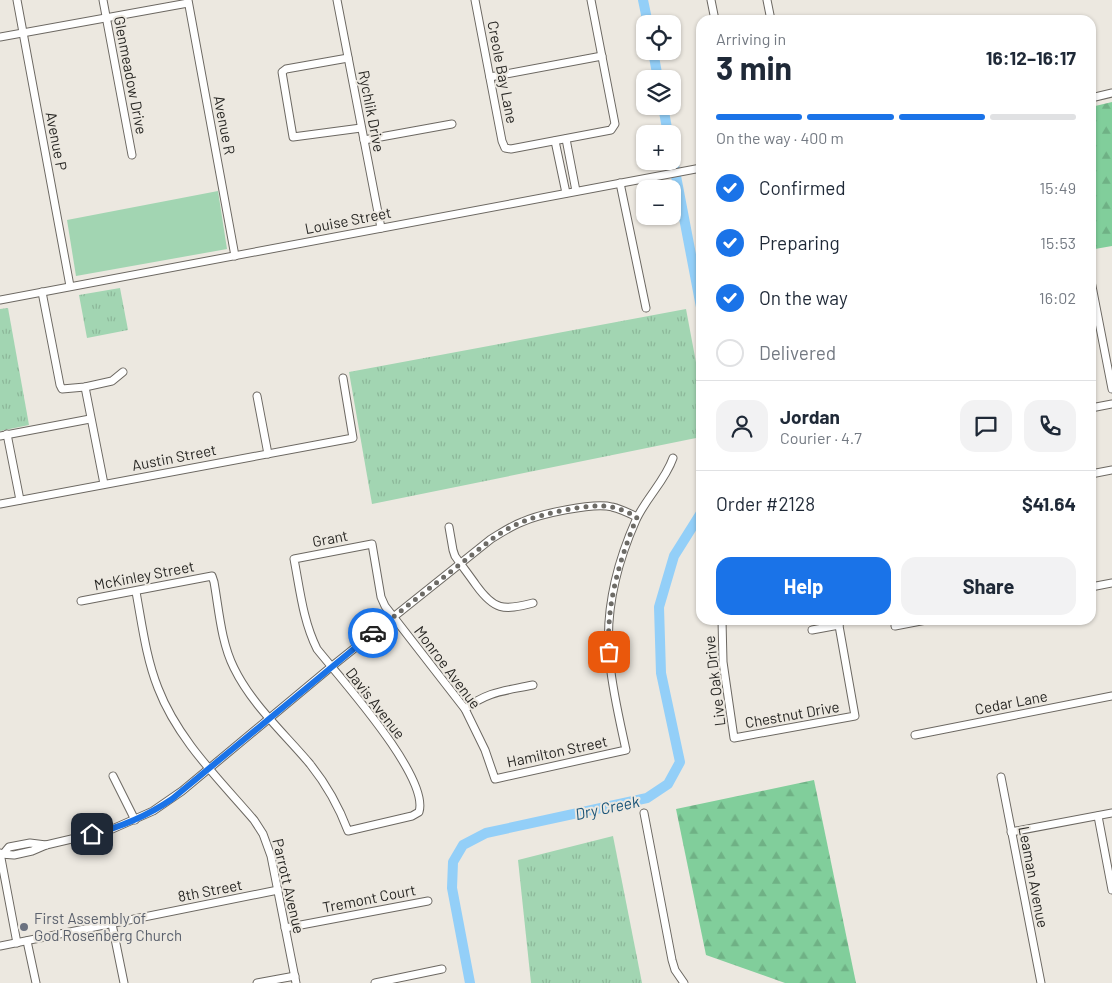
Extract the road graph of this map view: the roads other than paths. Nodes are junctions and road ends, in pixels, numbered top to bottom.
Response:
1 (17, 0) edge
2 (103, 0) edge
3 (336, 0) edge
4 (478, 0) edge
5 (591, 0) edge
6 (711, 0) edge
7 (767, 0) edge
8 (188, 2) edge
9 (714, 15) edge
10 (770, 15) edge
11 (107, 18) junction
12 (23, 33) junction
13 (0, 37) edge
14 (602, 56) junction
15 (348, 58) junction
16 (490, 77) junction
17 (1112, 93) edge
18 (1096, 97) edge
19 (452, 124) dead end
20 (361, 128) junction
21 (566, 139) junction
22 (364, 140) junction
23 (555, 141) junction
24 (132, 155) dead end
25 (696, 169) edge
26 (620, 183) junction
27 (576, 192) junction
28 (566, 193) junction
29 (380, 228) junction
30 (235, 256) junction
31 (70, 286) junction
32 (42, 292) junction
33 (0, 300) edge
34 (1096, 307) edge
35 (646, 308) dead end
36 (123, 372) dead end
37 (343, 378) dead end
38 (84, 387) junction
39 (1112, 390) edge
40 (257, 396) dead end
41 (1112, 404) edge
42 (1096, 407) edge
43 (90, 419) junction
44 (3, 435) edge
45 (268, 454) junction
46 (673, 458) dead end
47 (1112, 470) edge
48 (1096, 473) edge
49 (104, 484) junction
50 (20, 500) junction
51 (0, 504) edge
52 (637, 517) junction
53 (449, 527) dead end
54 (372, 544) joint
55 (294, 559) joint
56 (460, 564) junction
57 (1112, 583) edge
58 (1096, 586) edge
59 (136, 592) junction
60 (81, 601) dead end
61 (533, 603) dead end
62 (393, 618) junction
63 (722, 625) edge
64 (829, 625) edge
65 (840, 625) edge
66 (900, 625) edge
67 (895, 626) dead end
68 (812, 630) dead end
69 (331, 666) junction
70 (533, 685) dead end
71 (1112, 696) edge
72 (464, 709) junction
73 (269, 718) junction
74 (915, 735) dead end
75 (734, 738) joint
76 (209, 769) junction
77 (113, 776) dead end
78 (1001, 777) dead end
79 (495, 779) joint
80 (644, 813) dead end
81 (1112, 813) edge
82 (1098, 816) junction
83 (135, 820) junction
84 (1011, 832) junction
85 (1, 854) edge
86 (278, 890) junction
87 (1112, 890) edge
88 (428, 902) dead end
89 (112, 924) junction
90 (286, 928) junction
91 (27, 941) junction
92 (17, 943) junction
93 (0, 946) edge
94 (442, 969) dead end
95 (296, 979) edge
96 (36, 983) edge
97 (124, 983) edge
98 (257, 983) edge
99 (375, 983) edge
100 (684, 983) edge
101 (1041, 983) edge

1 - 12 street, Avenue P
2 - 11 street, Glenmeadow Drive
3 - 15 street, Rychlik Drive
4 - 16 street, Creole Bay Lane
5 - 14 street
6 - 9 street
7 - 10 street
8 - 11 street
8 - 30 street, Avenue R
11 - 12 street
11 - 24 street, Glenmeadow Drive
12 - 13 street
12 - 31 street, Avenue P
14 - 16 street
14 - 21 street
15 - 20 street, Rychlik Drive
15 - 20 street
16 - 23 street, Creole Bay Lane
17 - 18 street
19 - 22 street
20 - 22 street, Rychlik Drive
21 - 23 street
21 - 27 street
22 - 29 street, Rychlik Drive
23 - 28 street
25 - 26 street, Louise Street
26 - 27 street, Louise Street
26 - 35 street
27 - 28 street, Louise Street
28 - 29 street, Louise Street
29 - 30 street, Louise Street
30 - 31 street, Louise Street
31 - 32 street, Louise Street
32 - 33 street, Louise Street
32 - 38 street
34 - 39 street
36 - 38 street
37 - 45 street, Austin Street
38 - 43 street
40 - 45 street
41 - 42 street
43 - 44 street
43 - 49 street
44 - 50 street
45 - 49 street, Austin Street
46 - 52 street
47 - 48 street
49 - 50 street, Austin Street
50 - 51 street, Austin Street
52 - 56 street
52 - 79 street, Hamilton Street
53 - 56 street
54 - 55 street, Grant
54 - 62 street, Monroe Avenue
55 - 69 street, Davis Avenue
56 - 61 street
56 - 62 street
57 - 58 street
59 - 60 street, McKinley Street
59 - 73 street, McKinley Street
59 - 76 street, Parrott Avenue
62 - 69 street
62 - 72 street, Monroe Avenue
63 - 75 street, Live Oak Drive
64 - 68 street
65 - 75 street, Chestnut Drive
66 - 67 street
69 - 73 street
69 - 73 street, Davis Avenue
70 - 72 street
71 - 74 street, Cedar Lane
72 - 79 street, Monroe Avenue
73 - 76 street
76 - 83 street
76 - 86 street, Parrott Avenue
77 - 83 street
78 - 84 street, Leaman Avenue
80 - 100 street
81 - 82 street
82 - 84 street
82 - 87 street
83 - 85 street
84 - 101 street, Leaman Avenue
85 - 92 street
86 - 89 street, 8th Street
86 - 90 street, Parrott Avenue
88 - 90 street, Tremont Court
89 - 91 street, 8th Street
89 - 97 street
90 - 95 street, Parrott Avenue
91 - 92 street, 8th Street
91 - 96 street
92 - 93 street, 8th Street
94 - 99 street
95 - 98 street

